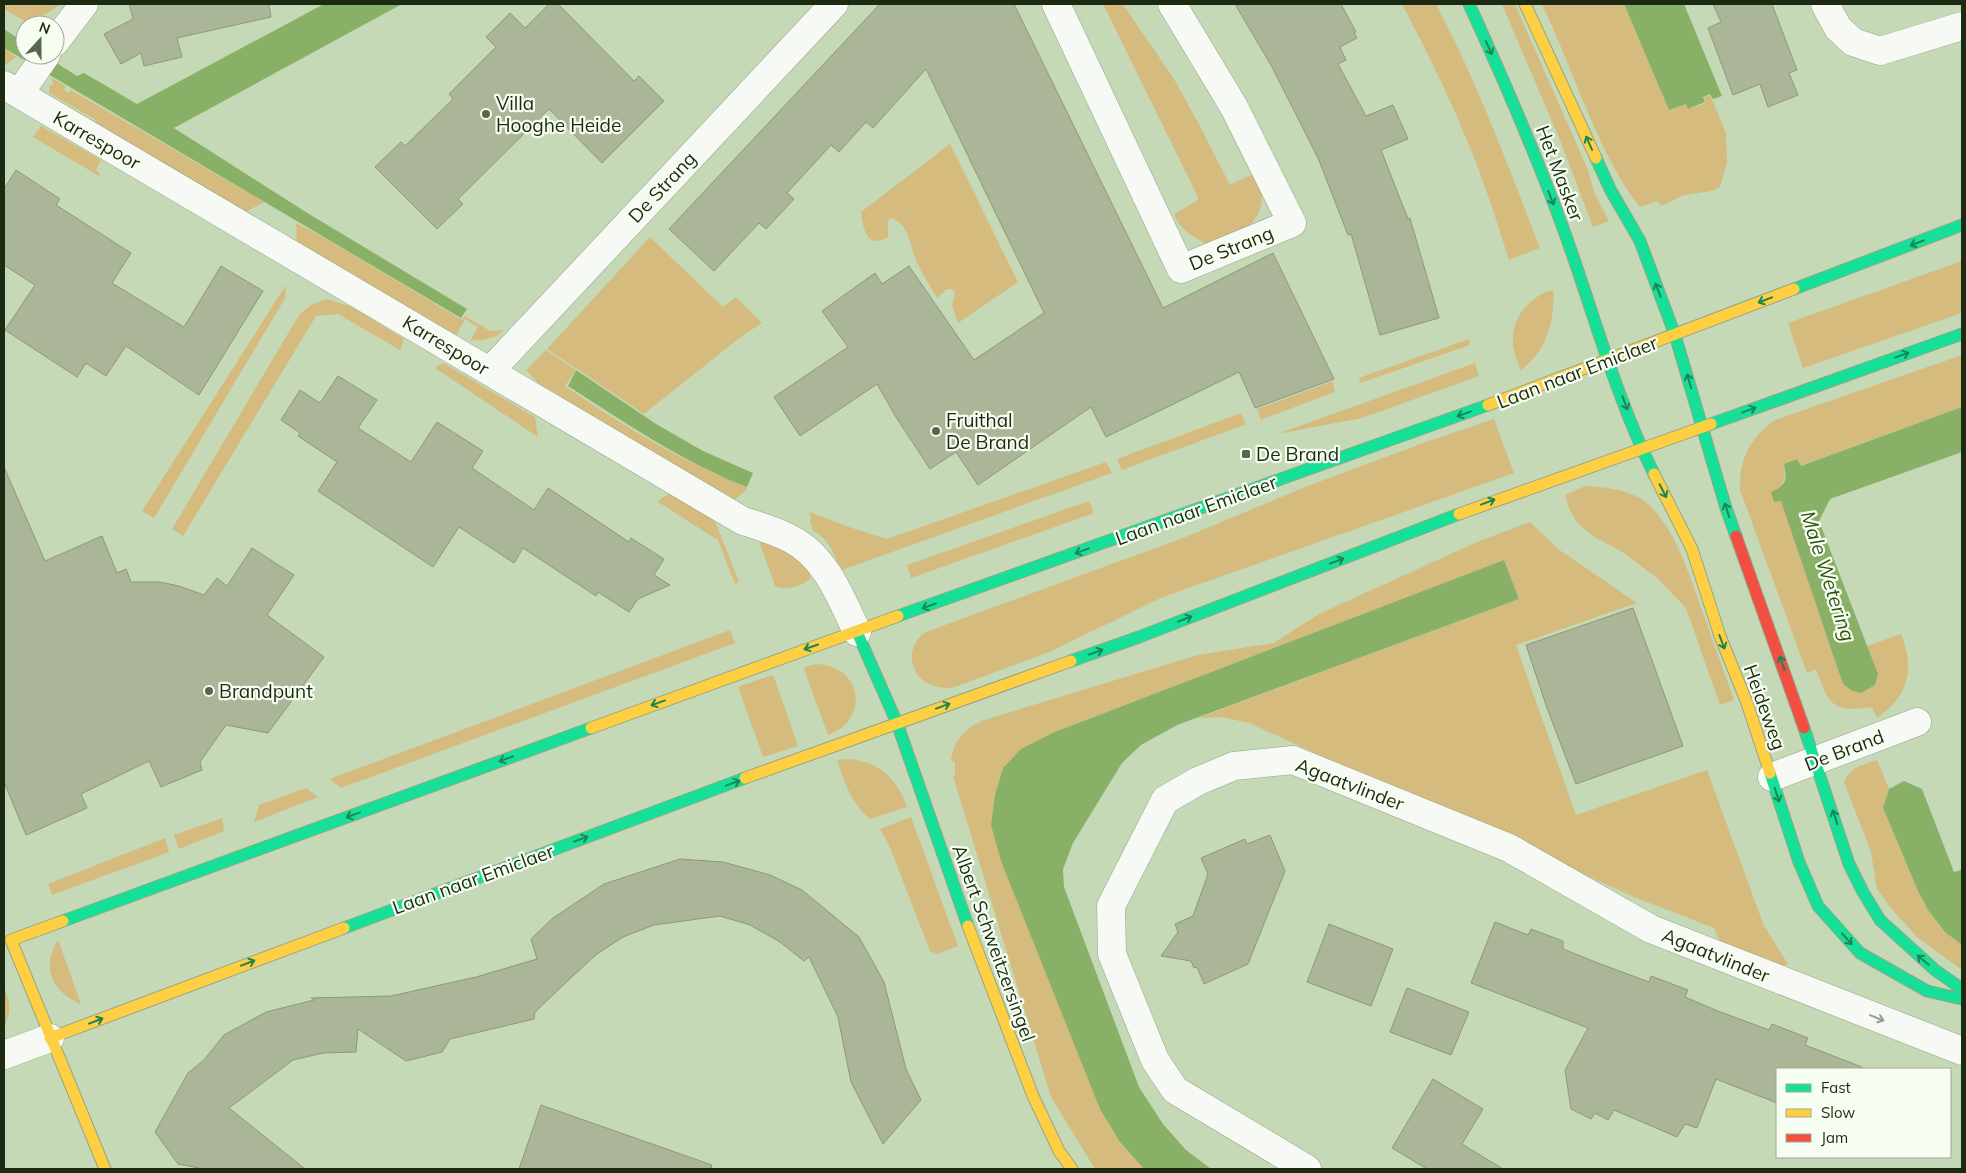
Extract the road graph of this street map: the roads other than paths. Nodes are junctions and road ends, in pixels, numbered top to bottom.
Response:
1 (84, 4) edge
2 (834, 4) edge
3 (1056, 4) edge
4 (1172, 4) edge
5 (1469, 4) edge
6 (1525, 4) edge
7 (1825, 4) edge
8 (1962, 26) edge
9 (65, 29) edge
10 (25, 77) edge
11 (1962, 225) edge
12 (1962, 334) edge
13 (1675, 335) junction
14 (1608, 359) junction
15 (490, 371) junction
16 (1703, 426) junction
17 (1642, 448) junction
18 (857, 632) junction
19 (1917, 722) dead end
20 (897, 723) junction
21 (1816, 761) junction
22 (1772, 777) junction
23 (6, 936) edge
24 (1962, 989) edge
25 (1962, 998) edge
26 (50, 1038) junction
27 (1962, 1051) edge
28 (4, 1055) edge
29 (105, 1169) edge
30 (1072, 1169) edge
31 (1307, 1169) edge

1 - 9 street
2 - 15 street, De Strang
3 - 4 street, De Strang
5 -> 14 street, Het Masker
13 -> 6 street, Het Masker
7 - 8 street
10 - 15 street, Karrespoor
11 -> 13 street, Laan naar Emiclaer
16 -> 12 street, Laan naar Emiclaer
13 - 14 street, Laan naar Emiclaer
16 -> 13 street, Laan naar Emiclaer
14 -> 17 street, Heideweg
14 -> 18 street, Laan naar Emiclaer
15 - 18 street, Karrespoor
16 - 17 street, Laan naar Emiclaer
21 -> 16 street, Heideweg
20 -> 17 street, Laan naar Emiclaer
17 -> 22 street, Heideweg
18 - 20 street
18 -> 23 street, Laan naar Emiclaer
19 - 21 street, De Brand
26 -> 20 street, Laan naar Emiclaer
20 - 30 street, Albert Schweitzersingel
21 - 22 street, De Brand
24 -> 21 street, Heideweg
22 -> 25 street, Heideweg
23 - 26 street, Laan naar Emiclaer
26 - 28 street, Laan naar Emiclaer
26 - 29 street
31 -> 27 street, Agaatvlinder

